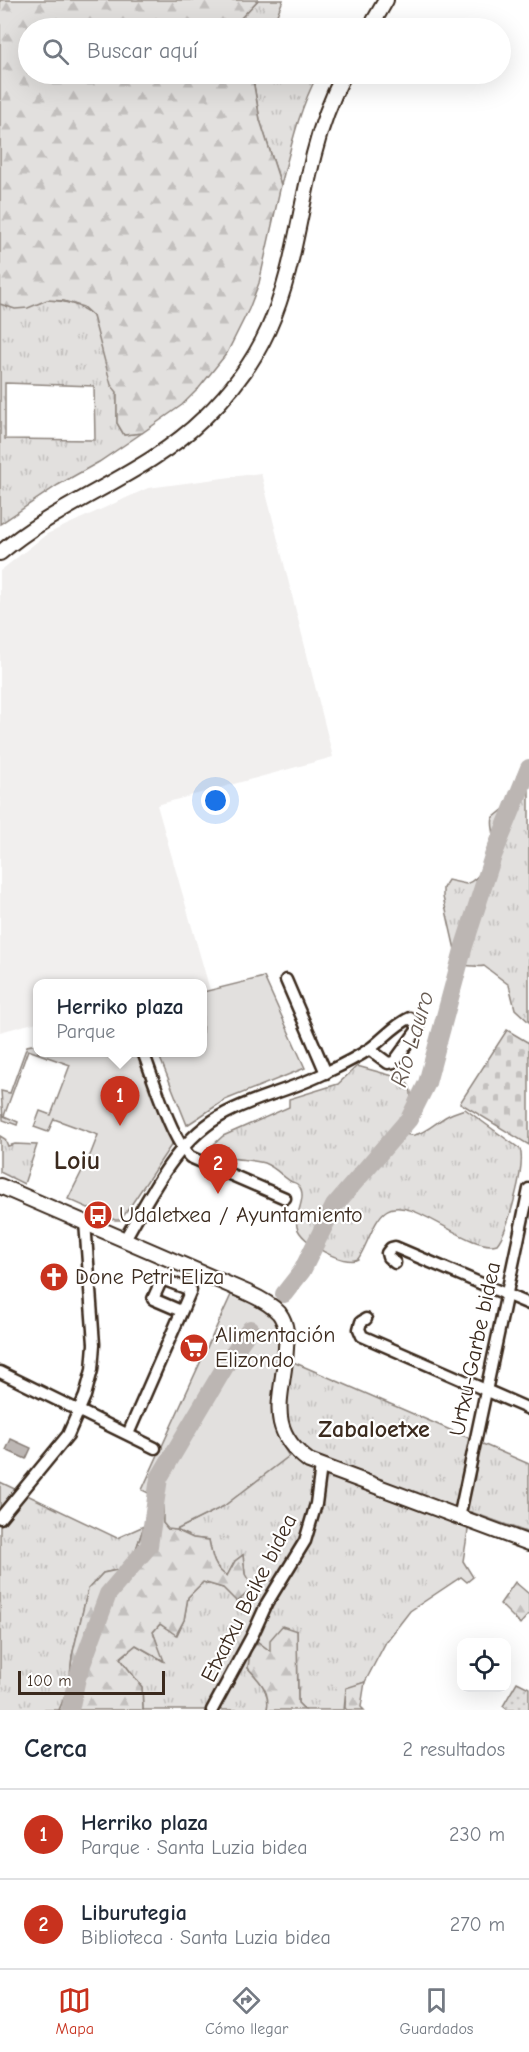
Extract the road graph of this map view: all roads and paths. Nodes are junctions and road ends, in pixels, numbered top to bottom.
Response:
1 (377, 0) edge
2 (387, 0) edge
3 (366, 18) edge
4 (375, 18) edge
5 (331, 84) edge
6 (340, 84) edge
7 (0, 543) edge
8 (0, 554) edge
9 (286, 980) dead end
10 (369, 1049) junction
11 (145, 1057) edge
12 (326, 1073) junction
13 (182, 1149) junction
14 (0, 1186) edge
15 (529, 1189) edge
16 (285, 1198) dead end
17 (85, 1222) junction
18 (125, 1239) junction
19 (395, 1263) dead end
20 (507, 1294) junction
21 (529, 1304) edge
22 (181, 1311) dead end
23 (366, 1319) dead end
24 (0, 1372) edge
25 (486, 1391) junction
26 (529, 1409) edge
27 (79, 1410) junction
28 (128, 1434) junction
29 (155, 1448) dead end
30 (321, 1466) junction
31 (0, 1518) edge
32 (459, 1518) junction
33 (529, 1543) edge
34 (212, 1710) edge

1 - 3 main road
2 - 4 main road
5 - 7 main road
6 - 8 main road
9 - 12 street
10 - 10 street
10 - 12 street
11 - 13 street
12 - 13 street
13 - 16 street
13 - 18 street
14 - 17 main road
15 - 20 street, Urtxu-Garbe bidea
17 - 18 main road
17 - 27 street
18 - 30 main road
19 - 20 street
20 - 21 street
20 - 25 street, Urtxu-Garbe bidea
22 - 28 street
23 - 25 street
24 - 27 street
25 - 26 street
25 - 32 street, Urtxu-Garbe bidea
27 - 28 street
27 - 31 street
28 - 29 street
30 - 32 main road
30 - 34 street, Etxatxu Beike bidea
32 - 33 main road

